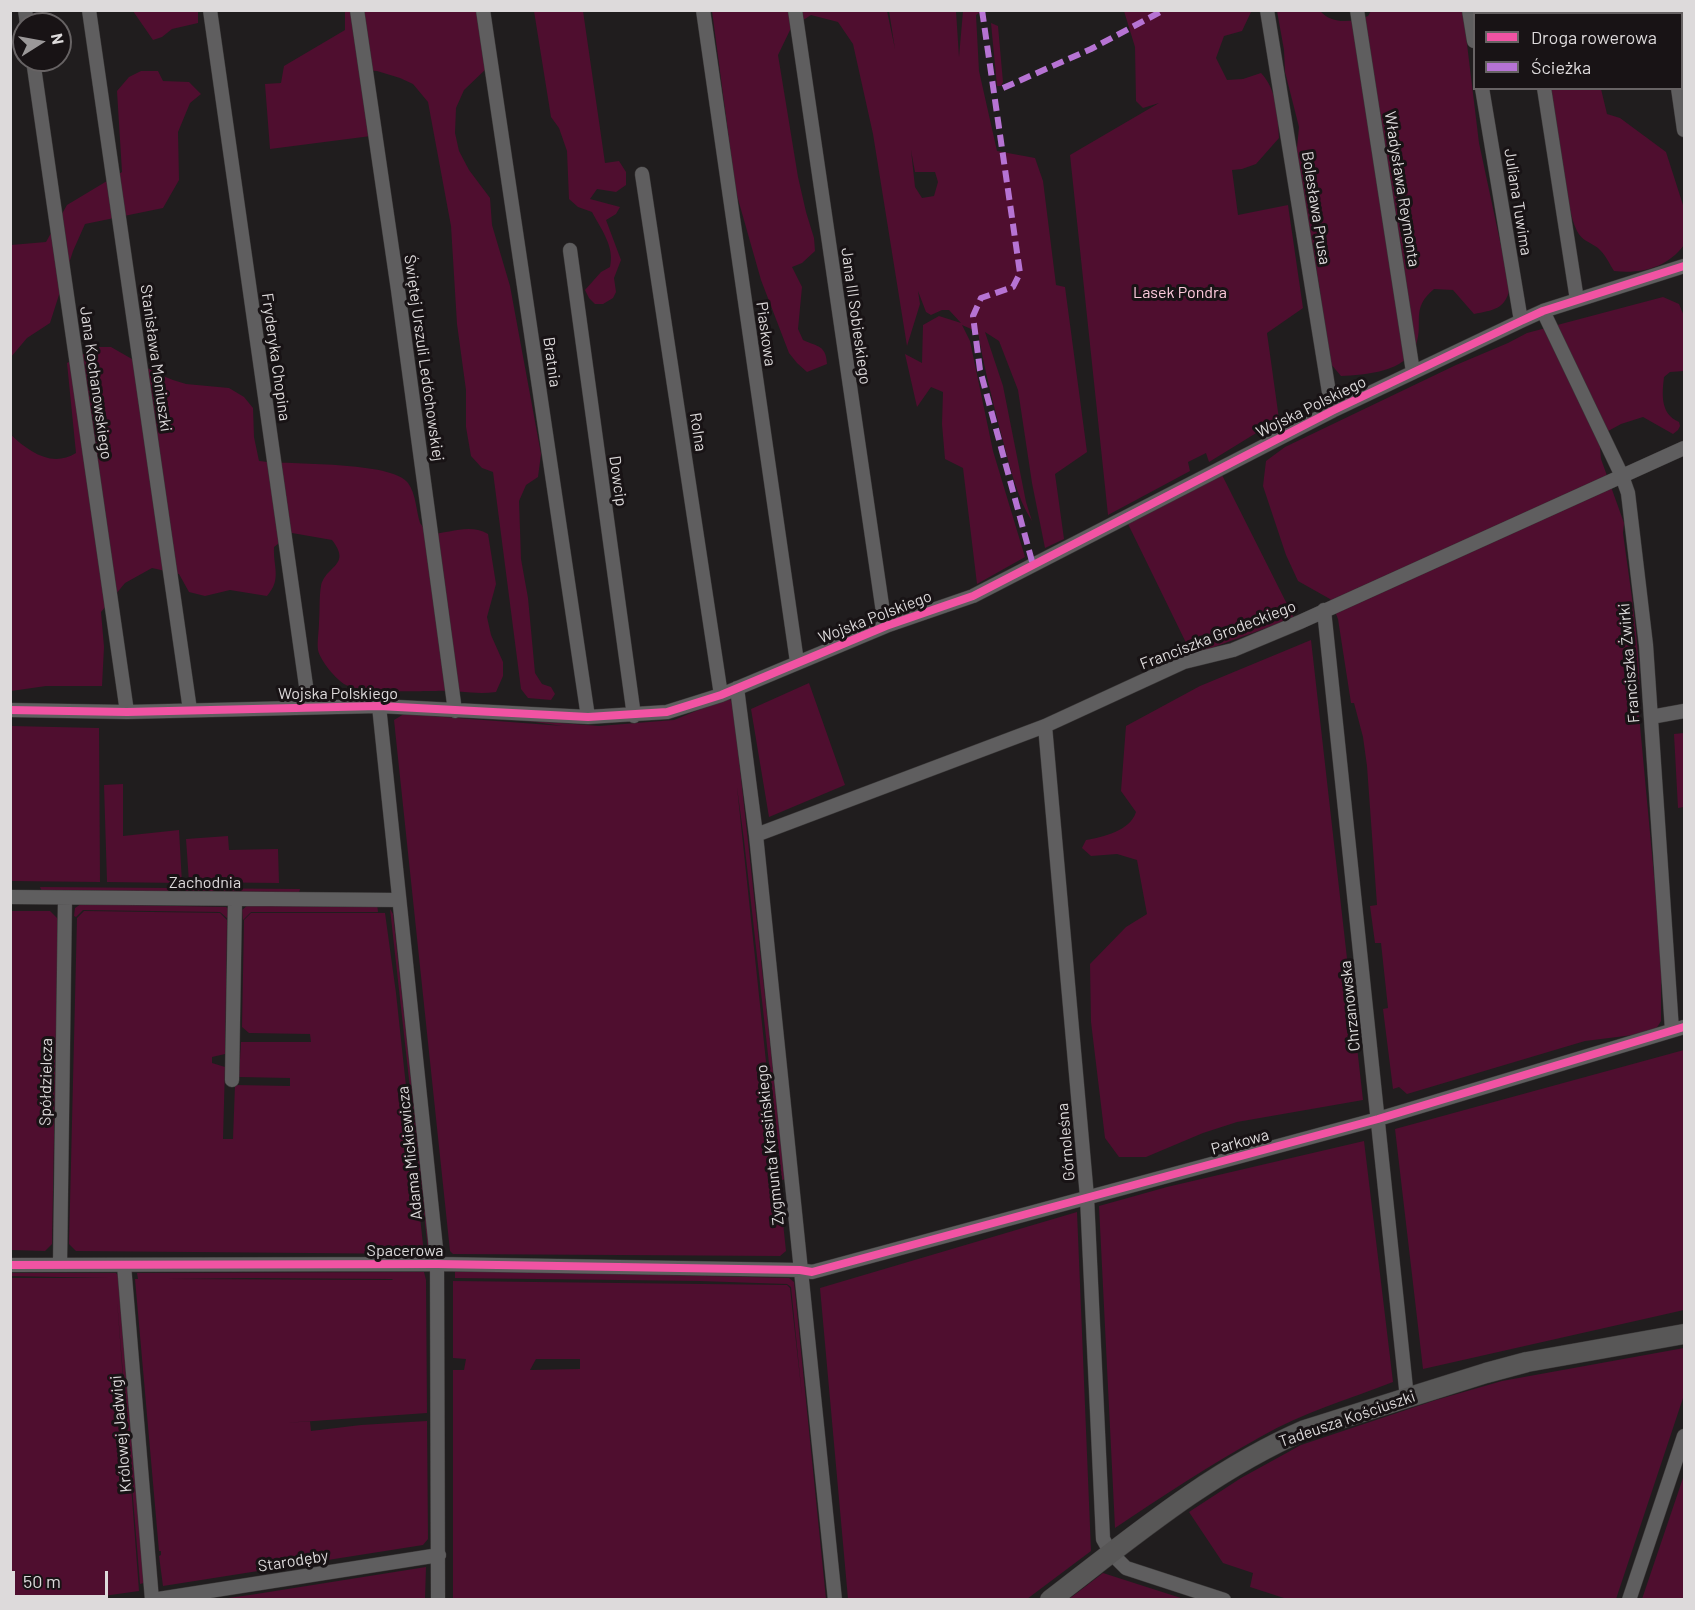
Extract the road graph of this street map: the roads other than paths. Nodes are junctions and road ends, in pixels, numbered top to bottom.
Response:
1 (89, 10) edge
2 (210, 10) edge
3 (357, 10) edge
4 (483, 10) edge
5 (703, 10) edge
6 (795, 10) edge
7 (1267, 10) edge
8 (1357, 10) edge
9 (1470, 10) edge
10 (1473, 33) edge
11 (35, 72) edge
12 (1482, 90) edge
13 (1544, 90) edge
14 (1678, 90) edge
15 (1684, 130) edge
16 (642, 174) dead end
17 (570, 250) dead end
18 (1684, 267) edge
19 (1577, 300) junction
20 (1543, 311) junction
21 (1521, 321) junction
22 (1413, 372) junction
23 (1332, 411) junction
24 (1684, 448) edge
25 (1622, 476) junction
26 (1324, 610) junction
27 (886, 626) junction
28 (796, 662) junction
29 (737, 688) junction
30 (721, 695) junction
31 (379, 706) junction
32 (309, 707) junction
33 (10, 710) edge
34 (190, 710) junction
35 (455, 711) junction
36 (1684, 711) edge
37 (127, 712) junction
38 (634, 716) junction
39 (588, 717) junction
40 (1651, 717) junction
41 (1045, 726) junction
42 (756, 835) junction
43 (10, 897) edge
44 (65, 898) junction
45 (235, 900) junction
46 (399, 900) junction
47 (1678, 1029) edge
48 (232, 1080) dead end
49 (1378, 1119) junction
50 (1087, 1197) junction
51 (437, 1264) junction
52 (10, 1265) edge
53 (60, 1265) junction
54 (124, 1265) junction
55 (800, 1270) junction
56 (1684, 1334) edge
57 (1407, 1398) junction
58 (1684, 1436) edge
59 (1111, 1553) junction
60 (439, 1555) junction
61 (175, 1598) edge
62 (152, 1599) edge
63 (438, 1599) edge
64 (835, 1599) edge
65 (1050, 1599) edge
66 (1224, 1599) edge
67 (1629, 1599) edge

1 - 34 street, Stanisława Moniuszki
2 - 32 street, Fryderyka Chopina
3 - 35 street, Świętej Urszuli Ledóchowskiej
4 - 39 street, Bratnia
5 - 28 street, Piaskowa
6 - 27 street, Jana III Sobieskiego
7 - 23 street, Bolesława Prusa
8 - 22 street, Władysława Reymonta
9 - 10 street
11 - 37 street, Jana Kochanowskiego
12 - 21 street, Juliana Tuwima
13 - 19 street
14 - 15 street
16 - 30 street, Rolna
17 - 38 street, Dowcip
18 - 19 street, Wojska Polskiego
19 - 20 street, Wojska Polskiego
20 - 21 street, Wojska Polskiego
20 - 25 street, Franciszka Żwirki
21 - 22 street, Wojska Polskiego
22 - 23 street, Wojska Polskiego
23 - 27 street, Wojska Polskiego
24 - 25 street, Franciszka Grodeckiego
25 - 26 street, Franciszka Grodeckiego
25 - 40 street, Franciszka Żwirki
26 - 41 street, Franciszka Grodeckiego
26 - 49 street, Chrzanowska
27 - 28 street, Wojska Polskiego
28 - 29 street, Wojska Polskiego
29 - 30 street, Wojska Polskiego
29 - 42 street, Zygmunta Krasińskiego
30 - 38 street, Wojska Polskiego
31 - 32 street, Wojska Polskiego
31 - 35 street, Wojska Polskiego
31 - 46 street, Adama Mickiewicza
32 - 34 street, Wojska Polskiego
33 - 37 street, Wojska Polskiego
34 - 37 street, Wojska Polskiego
35 - 39 street, Wojska Polskiego
36 - 40 street
38 - 39 street, Wojska Polskiego
40 - 47 street, Franciszka Żwirki
41 - 42 street, Franciszka Grodeckiego
41 - 50 street, Górnoleśna
42 - 55 street, Zygmunta Krasińskiego
43 - 44 street, Zachodnia
44 - 45 street, Zachodnia
44 - 53 street, Spółdzielcza
45 - 46 street, Zachodnia
45 - 48 street
46 - 51 street, Adama Mickiewicza
47 - 49 street, Parkowa
49 - 50 street, Parkowa
49 - 57 street, Chrzanowska
50 - 55 street, Parkowa
50 - 59 street, Górnoleśna
51 - 54 street, Spacerowa
51 - 55 street, Spacerowa
51 - 60 street, Adama Mickiewicza
52 - 53 street, Spacerowa
53 - 54 street, Spacerowa
54 - 62 street, Królowej Jadwigi
55 - 64 street, Zygmunta Krasińskiego
56 - 57 street, Tadeusza Kościuszki
57 - 59 street, Tadeusza Kościuszki
58 - 67 street
59 - 65 street, Tadeusza Kościuszki
59 - 66 street
60 - 61 street, Starodęby
60 - 63 street, Adama Mickiewicza
61 - 62 street, Starodęby

